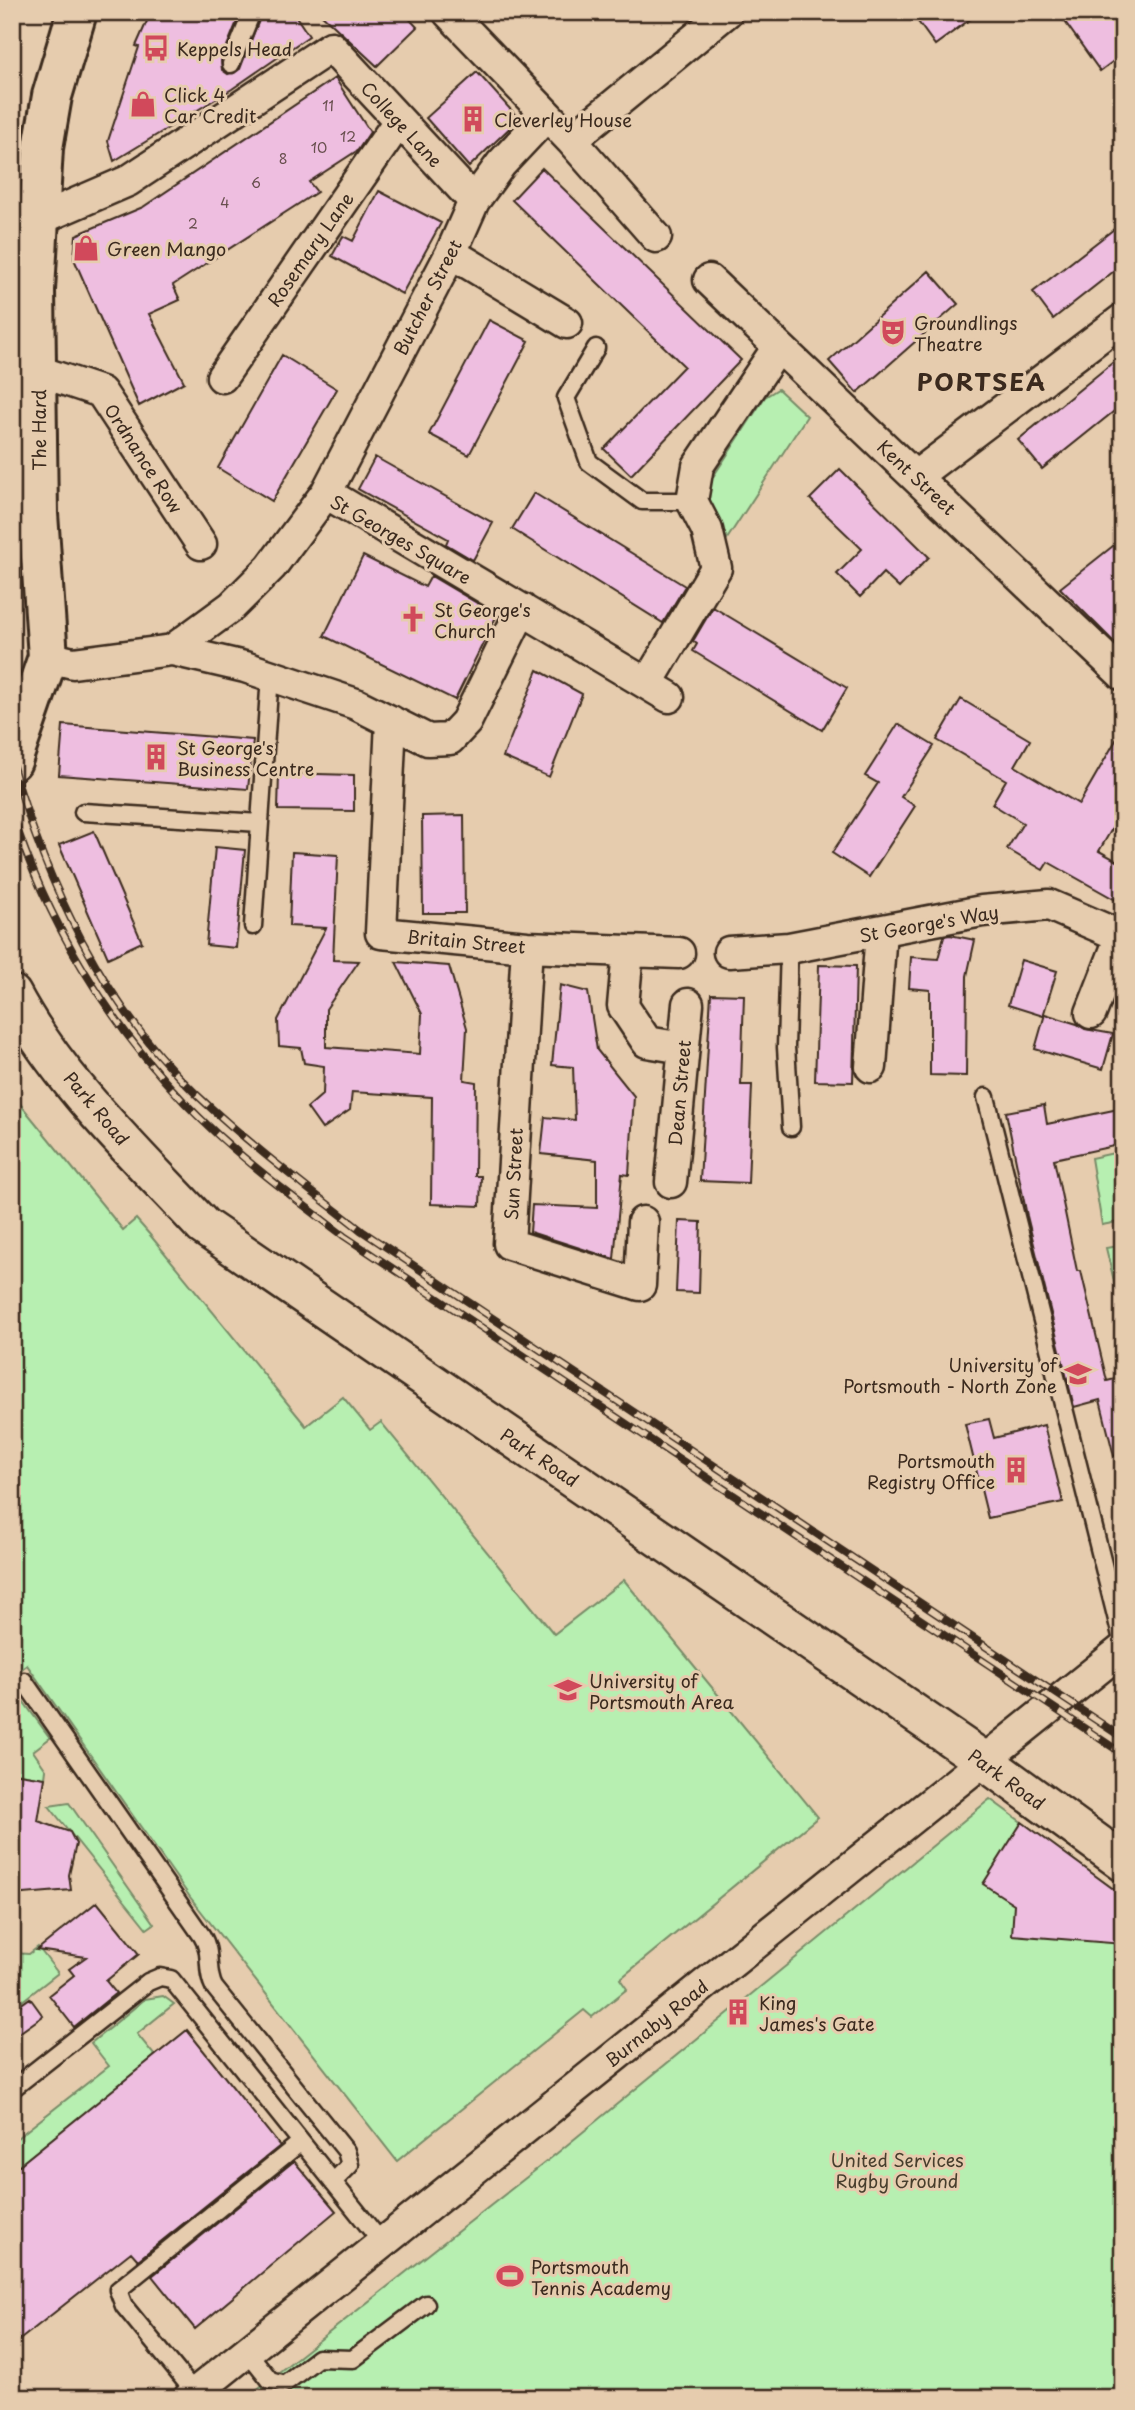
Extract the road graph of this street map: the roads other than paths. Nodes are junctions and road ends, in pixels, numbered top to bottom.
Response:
1 (77, 12) edge
2 (252, 12) edge
3 (448, 12) edge
4 (727, 12) edge
5 (231, 64) dead end
6 (547, 115) junction
7 (399, 121) junction
8 (571, 140) junction
9 (474, 201) junction
10 (40, 219) junction
11 (656, 237) dead end
12 (451, 253) junction
13 (709, 280) dead end
14 (1123, 320) edge
15 (567, 323) dead end
16 (778, 347) junction
17 (596, 348) dead end
18 (38, 371) junction
19 (222, 377) dead end
20 (916, 476) junction
21 (326, 493) junction
22 (692, 501) junction
23 (201, 544) dead end
24 (522, 609) junction
25 (172, 650) junction
26 (48, 657) junction
27 (1121, 669) edge
28 (270, 675) junction
29 (391, 721) junction
30 (12, 761) edge
31 (83, 812) dead end
32 (260, 823) junction
33 (253, 926) dead end
34 (881, 931) junction
35 (1122, 936) edge
36 (527, 947) junction
37 (789, 948) junction
38 (628, 951) junction
39 (729, 952) dead end
40 (679, 953) dead end
41 (12, 995) edge
42 (688, 1004) dead end
43 (1091, 1013) dead end
44 (682, 1048) junction
45 (871, 1067) dead end
46 (986, 1097) dead end
47 (791, 1127) dead end
48 (671, 1182) dead end
49 (643, 1222) dead end
50 (1123, 1644) edge
51 (1123, 1649) edge
52 (24, 1681) dead end
53 (983, 1760) junction
54 (1123, 1862) edge
55 (12, 2090) edge
56 (301, 2142) junction
57 (332, 2182) junction
58 (382, 2243) junction
59 (426, 2304) dead end
60 (247, 2351) junction
61 (192, 2395) edge

1 - 10 main road, The Hard
2 - 5 lane
3 - 6 street
4 - 8 street
6 - 8 street
6 - 9 street, Butcher Street
7 - 9 street, College Lane
7 - 10 street, College Lane
7 - 19 street, Rosemary Lane
8 - 11 street
9 - 12 street, Butcher Street
10 - 18 main road, The Hard
12 - 15 street
12 - 21 street, Butcher Street
13 - 16 street, Kent Street
14 - 20 street
16 - 20 street, Kent Street
16 - 22 street
17 - 22 lane
18 - 23 street, Ordnance Row
18 - 26 main road, The Hard
20 - 27 street, Kent Street
21 - 24 street, St Georges Square
21 - 25 street, St Georges Square
22 - 24 street, St Georges Square
24 - 29 street, St Georges Square
25 - 26 street, St Georges Square
25 - 28 street, St Georges Square
26 - 30 main road, The Hard
28 - 29 street, St Georges Square
28 - 32 lane
29 - 36 street, Britain Street
31 - 32 lane
32 - 33 lane
34 - 35 street, St George's Way
34 - 37 street, St George's Way
34 - 45 street
35 - 43 street
36 - 38 street, Britain Street
36 - 49 street, Sun Street
37 - 39 street, St George's Way
37 - 47 lane
38 - 40 street, Britain Street
38 - 44 street
41 - 53 street, Park Road
42 - 44 street, Dean Street
44 - 48 street, Dean Street
46 - 50 lane
51 - 53 street, Burnaby Road
52 - 57 lane
53 - 54 street, Park Road
53 - 58 street, Burnaby Road
55 - 56 lane
56 - 57 lane
56 - 61 lane
57 - 58 lane
58 - 60 street, Burnaby Road
59 - 60 lane
60 - 61 street, Burnaby Road

